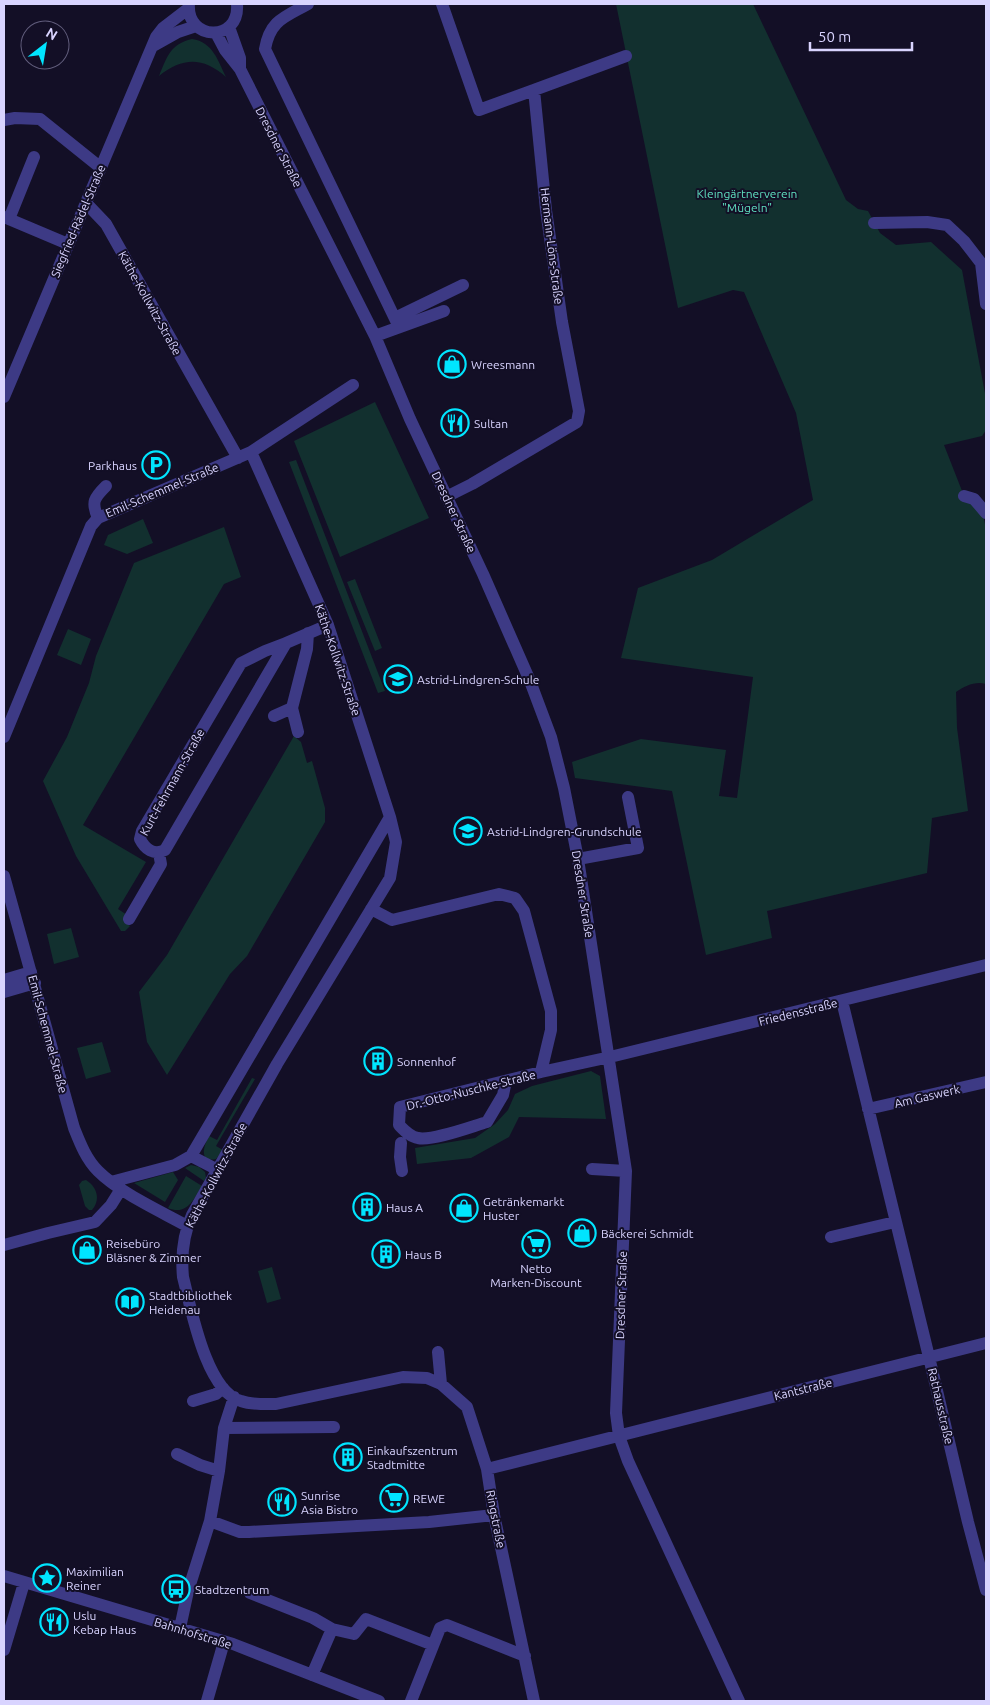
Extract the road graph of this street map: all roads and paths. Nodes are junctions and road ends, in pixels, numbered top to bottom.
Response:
1 (238, 4) edge
2 (308, 4) edge
3 (442, 4) edge
4 (189, 6) edge
5 (196, 26) junction
6 (229, 27) junction
7 (216, 33) junction
8 (153, 46) junction
9 (626, 56) dead end
10 (240, 69) junction
11 (534, 90) junction
12 (4, 120) edge
13 (34, 156) dead end
14 (101, 168) junction
15 (86, 203) junction
16 (6, 218) edge
17 (874, 223) dead end
18 (68, 244) junction
19 (463, 285) dead end
20 (986, 304) edge
21 (444, 311) dead end
22 (397, 322) junction
23 (375, 336) junction
24 (353, 385) dead end
25 (4, 397) edge
26 (252, 452) junction
27 (238, 458) junction
28 (106, 486) dead end
29 (964, 496) dead end
30 (446, 497) junction
31 (986, 514) edge
32 (98, 518) junction
33 (328, 625) junction
34 (308, 633) junction
35 (286, 643) junction
36 (292, 708) junction
37 (274, 716) dead end
38 (298, 732) dead end
39 (4, 737) edge
40 (628, 797) dead end
41 (390, 817) junction
42 (159, 853) junction
43 (578, 860) junction
44 (4, 876) edge
45 (370, 909) junction
46 (129, 919) dead end
47 (986, 965) edge
48 (33, 977) junction
49 (4, 980) edge
50 (4, 992) edge
51 (842, 1001) junction
52 (610, 1057) junction
53 (541, 1072) junction
54 (506, 1081) junction
55 (986, 1082) edge
56 (868, 1109) junction
57 (401, 1143) dead end
58 (191, 1156) junction
59 (592, 1169) dead end
60 (218, 1170) junction
61 (626, 1170) junction
62 (402, 1171) dead end
63 (116, 1186) junction
64 (895, 1222) junction
65 (187, 1226) junction
66 (831, 1237) dead end
67 (4, 1245) edge
68 (986, 1343) edge
69 (438, 1352) dead end
70 (929, 1357) junction
71 (441, 1384) junction
72 (222, 1388) junction
73 (234, 1397) junction
74 (193, 1401) dead end
75 (334, 1427) dead end
76 (224, 1428) junction
77 (619, 1436) junction
78 (177, 1454) dead end
79 (487, 1469) junction
80 (219, 1471) junction
81 (494, 1515) junction
82 (210, 1521) junction
83 (4, 1576) edge
84 (24, 1583) junction
85 (986, 1590) edge
86 (250, 1593) dead end
87 (180, 1628) junction
88 (332, 1628) junction
89 (224, 1642) junction
90 (433, 1645) junction
91 (4, 1650) edge
92 (525, 1656) junction
93 (312, 1675) junction
94 (207, 1701) edge
95 (379, 1701) edge
96 (411, 1701) edge
97 (534, 1701) edge
98 (739, 1701) edge

1 - 6 street
2 - 22 street
3 - 11 street
4 - 5 street
4 - 8 street, Siegfried-Rädel-Straße
5 - 7 street
5 - 8 street
6 - 7 street
6 - 10 street, Dresdner Straße
7 - 10 street, Dresdner Straße
8 - 14 street, Siegfried-Rädel-Straße
9 - 11 street
10 - 23 street, Dresdner Straße
11 - 30 street, Hermann-Löns-Straße
12 - 14 street
13 - 16 street
14 - 15 street, Siegfried-Rädel-Straße
15 - 18 street, Siegfried-Rädel-Straße
15 - 27 street, Käthe-Kollwitz-Straße
16 - 18 street
17 - 20 street
18 - 25 street, Siegfried-Rädel-Straße
19 - 22 street
21 - 22 street
22 - 23 street
23 - 30 street, Dresdner Straße
24 - 26 street, Emil-Schemmel-Straße
26 - 27 street, Emil-Schemmel-Straße
26 - 33 street, Käthe-Kollwitz-Straße
27 - 32 street, Emil-Schemmel-Straße
28 - 32 street
29 - 31 street
30 - 43 street, Dresdner Straße
32 - 39 street, Emil-Schemmel-Straße
33 - 34 street, Kurt-Fehrmann-Straße
33 - 41 street, Käthe-Kollwitz-Straße
34 - 35 street, Kurt-Fehrmann-Straße
34 - 36 street
35 - 42 street, Kurt-Fehrmann-Straße
35 - 42 street, Kurt-Fehrmann-Straße
36 - 37 street
36 - 38 street
40 - 43 street
41 - 45 street, Käthe-Kollwitz-Straße
41 - 58 street
42 - 46 street
43 - 52 street, Dresdner Straße
44 - 48 street, Emil-Schemmel-Straße
45 - 53 street, Dr.-Otto-Nuschke-Straße
45 - 60 street, Käthe-Kollwitz-Straße
47 - 51 street, Friedensstraße
48 - 49 street
48 - 50 street
48 - 63 street, Emil-Schemmel-Straße
51 - 52 street, Friedensstraße
51 - 56 street, Rathausstraße
52 - 53 street, Dr.-Otto-Nuschke-Straße
52 - 61 street, Dresdner Straße
53 - 54 street, Dr.-Otto-Nuschke-Straße
54 - 54 street, Dr.-Otto-Nuschke-Straße
55 - 56 street, Am Gaswerk
56 - 64 street, Rathausstraße
57 - 62 street
58 - 60 street
58 - 63 street
59 - 61 street
60 - 65 street, Käthe-Kollwitz-Straße
61 - 77 street, Dresdner Straße
63 - 65 street, Emil-Schemmel-Straße
63 - 67 street
64 - 66 street
64 - 70 street, Rathausstraße
65 - 72 street, Käthe-Kollwitz-Straße
68 - 70 street, Kantstraße
69 - 71 street
70 - 77 street, Kantstraße
70 - 85 street, Rathausstraße
71 - 73 street, Käthe-Kollwitz-Straße
71 - 79 street, Käthe-Kollwitz-Straße
72 - 73 street, Käthe-Kollwitz-Straße
72 - 74 street
73 - 76 street
75 - 76 street
76 - 80 street
77 - 79 street
77 - 98 street, Dresdner Straße
78 - 80 street
79 - 81 street, Ringstraße
80 - 82 street
81 - 82 street
81 - 92 street, Ringstraße
82 - 87 street
83 - 84 street, Bahnhofstraße
84 - 87 street, Bahnhofstraße
84 - 91 street
86 - 88 street
87 - 89 street, Bahnhofstraße
88 - 90 street
88 - 93 street
89 - 93 street, Bahnhofstraße
89 - 94 street
90 - 92 street
90 - 96 street
92 - 97 street, Ringstraße
93 - 95 street, Bahnhofstraße

